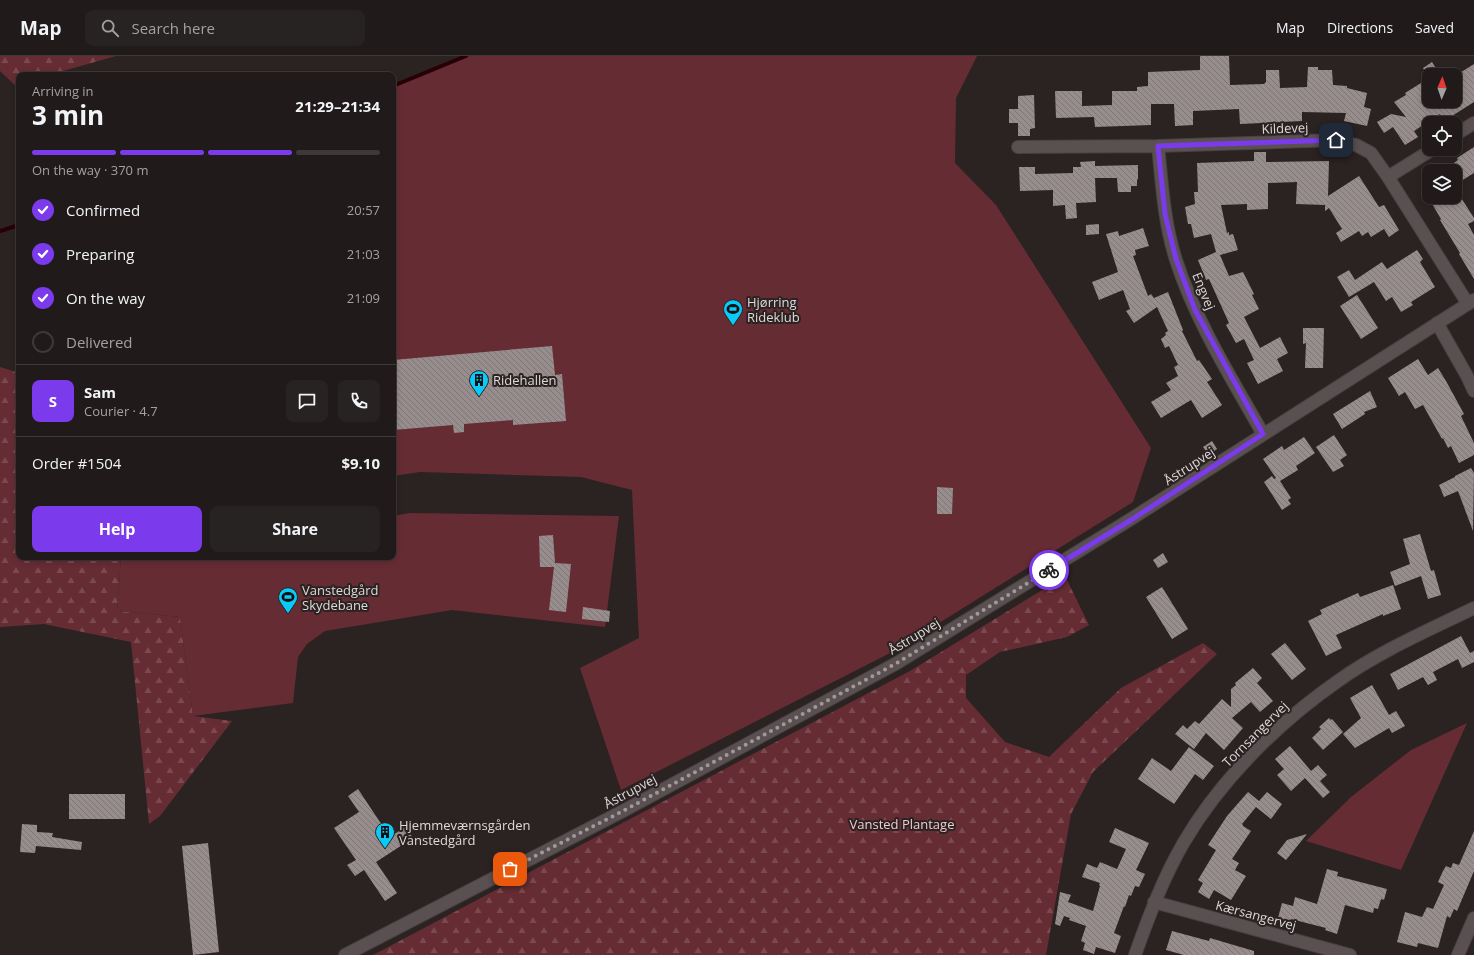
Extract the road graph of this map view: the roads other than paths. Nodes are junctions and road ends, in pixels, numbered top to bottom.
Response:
1 (1474, 123) edge
2 (1462, 131) edge
3 (1158, 146) junction
4 (1018, 147) dead end
5 (1422, 156) edge
6 (1388, 177) junction
7 (1471, 302) edge
8 (1437, 323) junction
9 (1474, 391) edge
10 (1263, 434) junction
11 (1474, 608) edge
12 (1154, 902) junction
13 (1474, 918) edge
14 (1312, 950) edge
15 (345, 955) edge
16 (1135, 955) edge
17 (1350, 955) edge
18 (1458, 955) edge

1 - 2 street
3 - 4 street, Kildevej
3 - 6 street, Kildevej
3 - 10 street, Engvej
5 - 6 street
6 - 7 street, Kildevej
7 - 8 street, Åstrupvej
8 - 9 street
8 - 10 street, Åstrupvej
10 - 15 street, Åstrupvej
11 - 12 street, Tornsangervej
12 - 14 street, Kærsangervej
12 - 16 street, Tornsangervej
13 - 18 street
14 - 17 street, Kærsangervej

